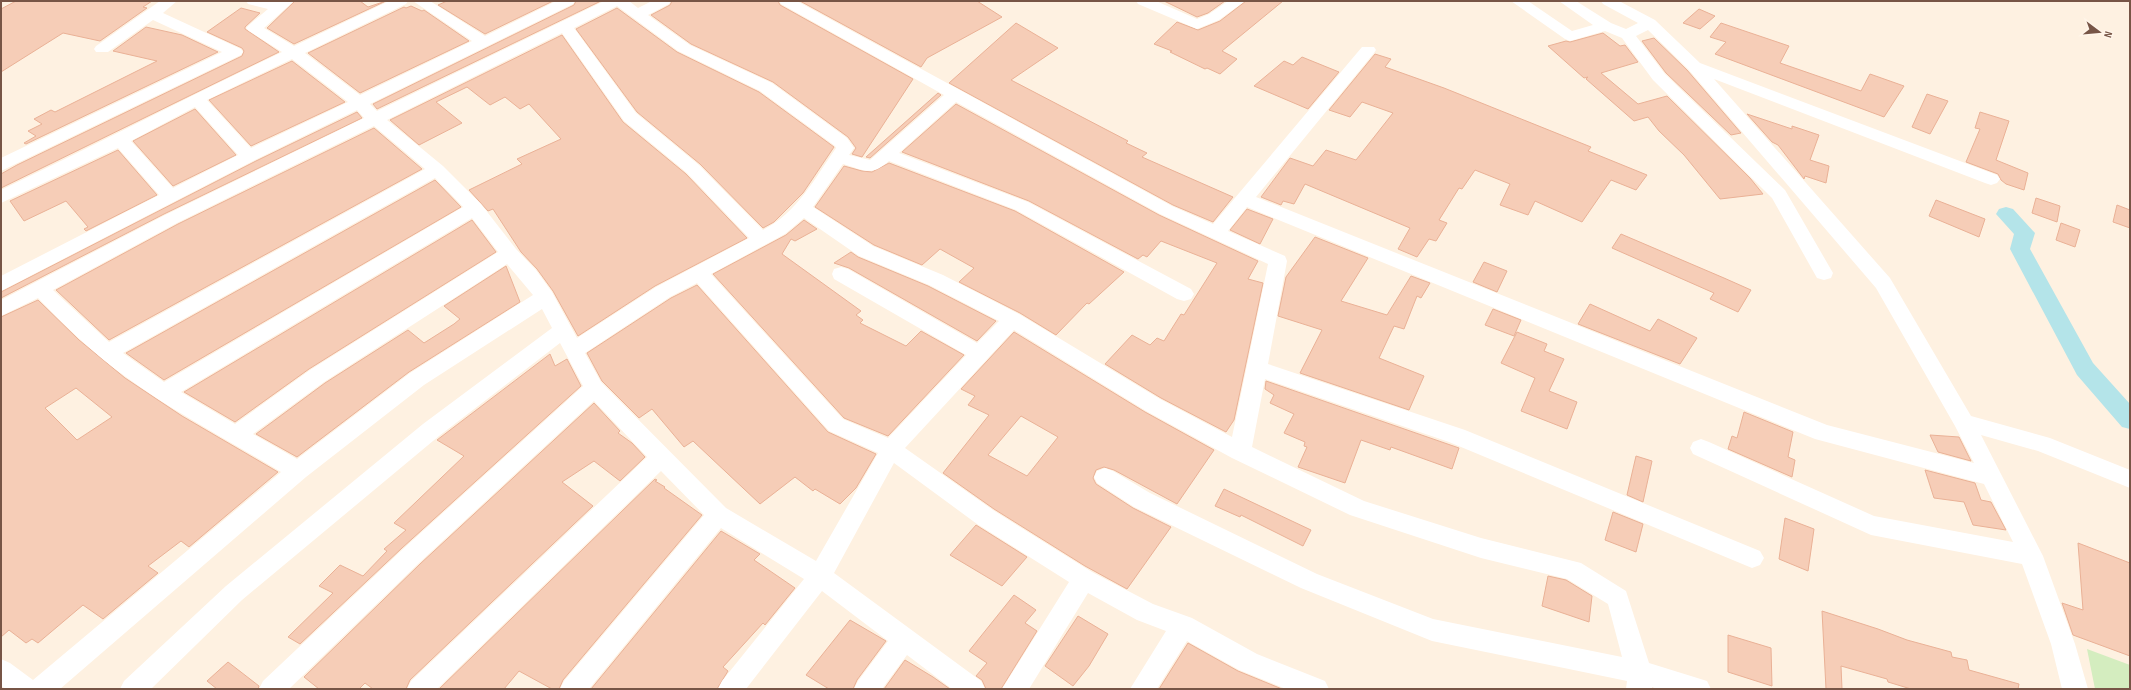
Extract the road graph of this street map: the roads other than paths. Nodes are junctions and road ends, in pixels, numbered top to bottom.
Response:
1 (170, 1) edge
2 (254, 1) edge
3 (401, 1) edge
4 (568, 1) edge
5 (617, 1) edge
6 (664, 1) edge
7 (786, 1) edge
8 (1143, 1) edge
9 (1238, 1) edge
10 (1518, 1) edge
11 (1566, 1) edge
12 (1608, 1) edge
13 (430, 3) edge
14 (282, 4) edge
15 (152, 14) junction
16 (637, 14) junction
17 (1650, 23) junction
18 (565, 26) junction
19 (1606, 26) junction
20 (1627, 34) junction
21 (484, 42) junction
22 (102, 49) dead end
23 (1368, 50) dead end
24 (294, 53) junction
25 (1694, 66) junction
26 (955, 94) junction
27 (197, 99) junction
28 (360, 103) junction
29 (375, 119) junction
30 (120, 140) junction
31 (886, 154) junction
32 (249, 156) junction
33 (839, 158) junction
34 (1, 165) edge
35 (437, 170) junction
36 (1991, 179) dead end
37 (1, 197) edge
38 (171, 197) junction
39 (1244, 199) junction
40 (475, 208) junction
41 (803, 208) junction
42 (1217, 232) junction
43 (762, 240) junction
44 (509, 254) junction
45 (699, 273) junction
46 (1824, 273) dead end
47 (842, 274) dead end
48 (1, 284) edge
49 (39, 288) junction
50 (1184, 294) dead end
51 (545, 298) junction
52 (1, 309) edge
53 (1012, 319) junction
54 (563, 330) junction
55 (574, 350) junction
56 (108, 352) junction
57 (978, 353) junction
58 (1256, 368) junction
59 (594, 388) junction
60 (164, 392) junction
61 (1964, 422) junction
62 (237, 434) junction
63 (1701, 448) dead end
64 (891, 449) junction
65 (1240, 452) junction
66 (662, 456) junction
67 (298, 471) junction
68 (1105, 477) dead end
69 (1992, 478) junction
70 (2130, 479) edge
71 (718, 515) junction
72 (2031, 556) junction
73 (1752, 558) dead end
74 (820, 576) junction
75 (1084, 579) junction
76 (1183, 626) junction
77 (904, 639) junction
78 (1, 671) edge
79 (1639, 680) edge
80 (26, 689) edge
81 (41, 689) edge
82 (133, 689) edge
83 (272, 689) edge
84 (420, 689) edge
85 (573, 689) edge
86 (731, 689) edge
87 (867, 689) edge
88 (972, 689) edge
89 (1015, 689) edge
90 (1143, 689) edge
91 (1316, 689) edge
92 (1698, 689) edge
93 (2075, 689) edge

1 - 15 street
2 - 14 street
3 - 24 street
4 - 21 street
5 - 16 street
5 - 18 street
6 - 16 street
7 - 26 street
8 - 9 street
10 - 19 street
11 - 19 street
12 - 17 street
13 - 21 street
14 - 24 street
15 - 22 street
15 - 34 street
16 - 33 street
17 - 20 street
17 - 25 street
18 - 29 street
18 - 43 street
19 - 20 street
20 - 46 street
21 - 28 street
23 - 39 street
24 - 27 street
24 - 28 street
25 - 36 street
25 - 61 street
26 - 31 street
26 - 42 street
27 - 30 street
27 - 32 street
28 - 29 street
28 - 32 street
29 - 35 street
29 - 49 street
30 - 37 street
30 - 38 street
31 - 33 street
31 - 50 street
32 - 38 street
33 - 41 street
35 - 40 street
35 - 56 street
38 - 48 street
39 - 42 street
39 - 69 street
40 - 44 street
40 - 60 street
41 - 43 street
41 - 53 street
42 - 58 street
43 - 45 street
44 - 51 street
44 - 62 street
45 - 55 street
45 - 64 street
47 - 57 street
49 - 52 street
49 - 56 street
51 - 54 street
51 - 67 street
53 - 57 street
53 - 65 street
54 - 55 street
54 - 82 street
55 - 59 street
56 - 60 street
57 - 64 street
58 - 65 street
58 - 73 street
59 - 66 street
59 - 83 street
60 - 62 street
61 - 69 street
61 - 70 street
62 - 67 street
63 - 72 street
64 - 74 street
64 - 75 street
65 - 79 street
66 - 71 street
66 - 84 street
67 - 81 street
68 - 79 street
69 - 72 street
71 - 74 street
71 - 85 street
72 - 93 street
74 - 77 street
74 - 86 street
75 - 76 street
75 - 89 street
76 - 90 street
76 - 91 street
77 - 87 street
77 - 88 street
78 - 80 street
79 - 92 street

